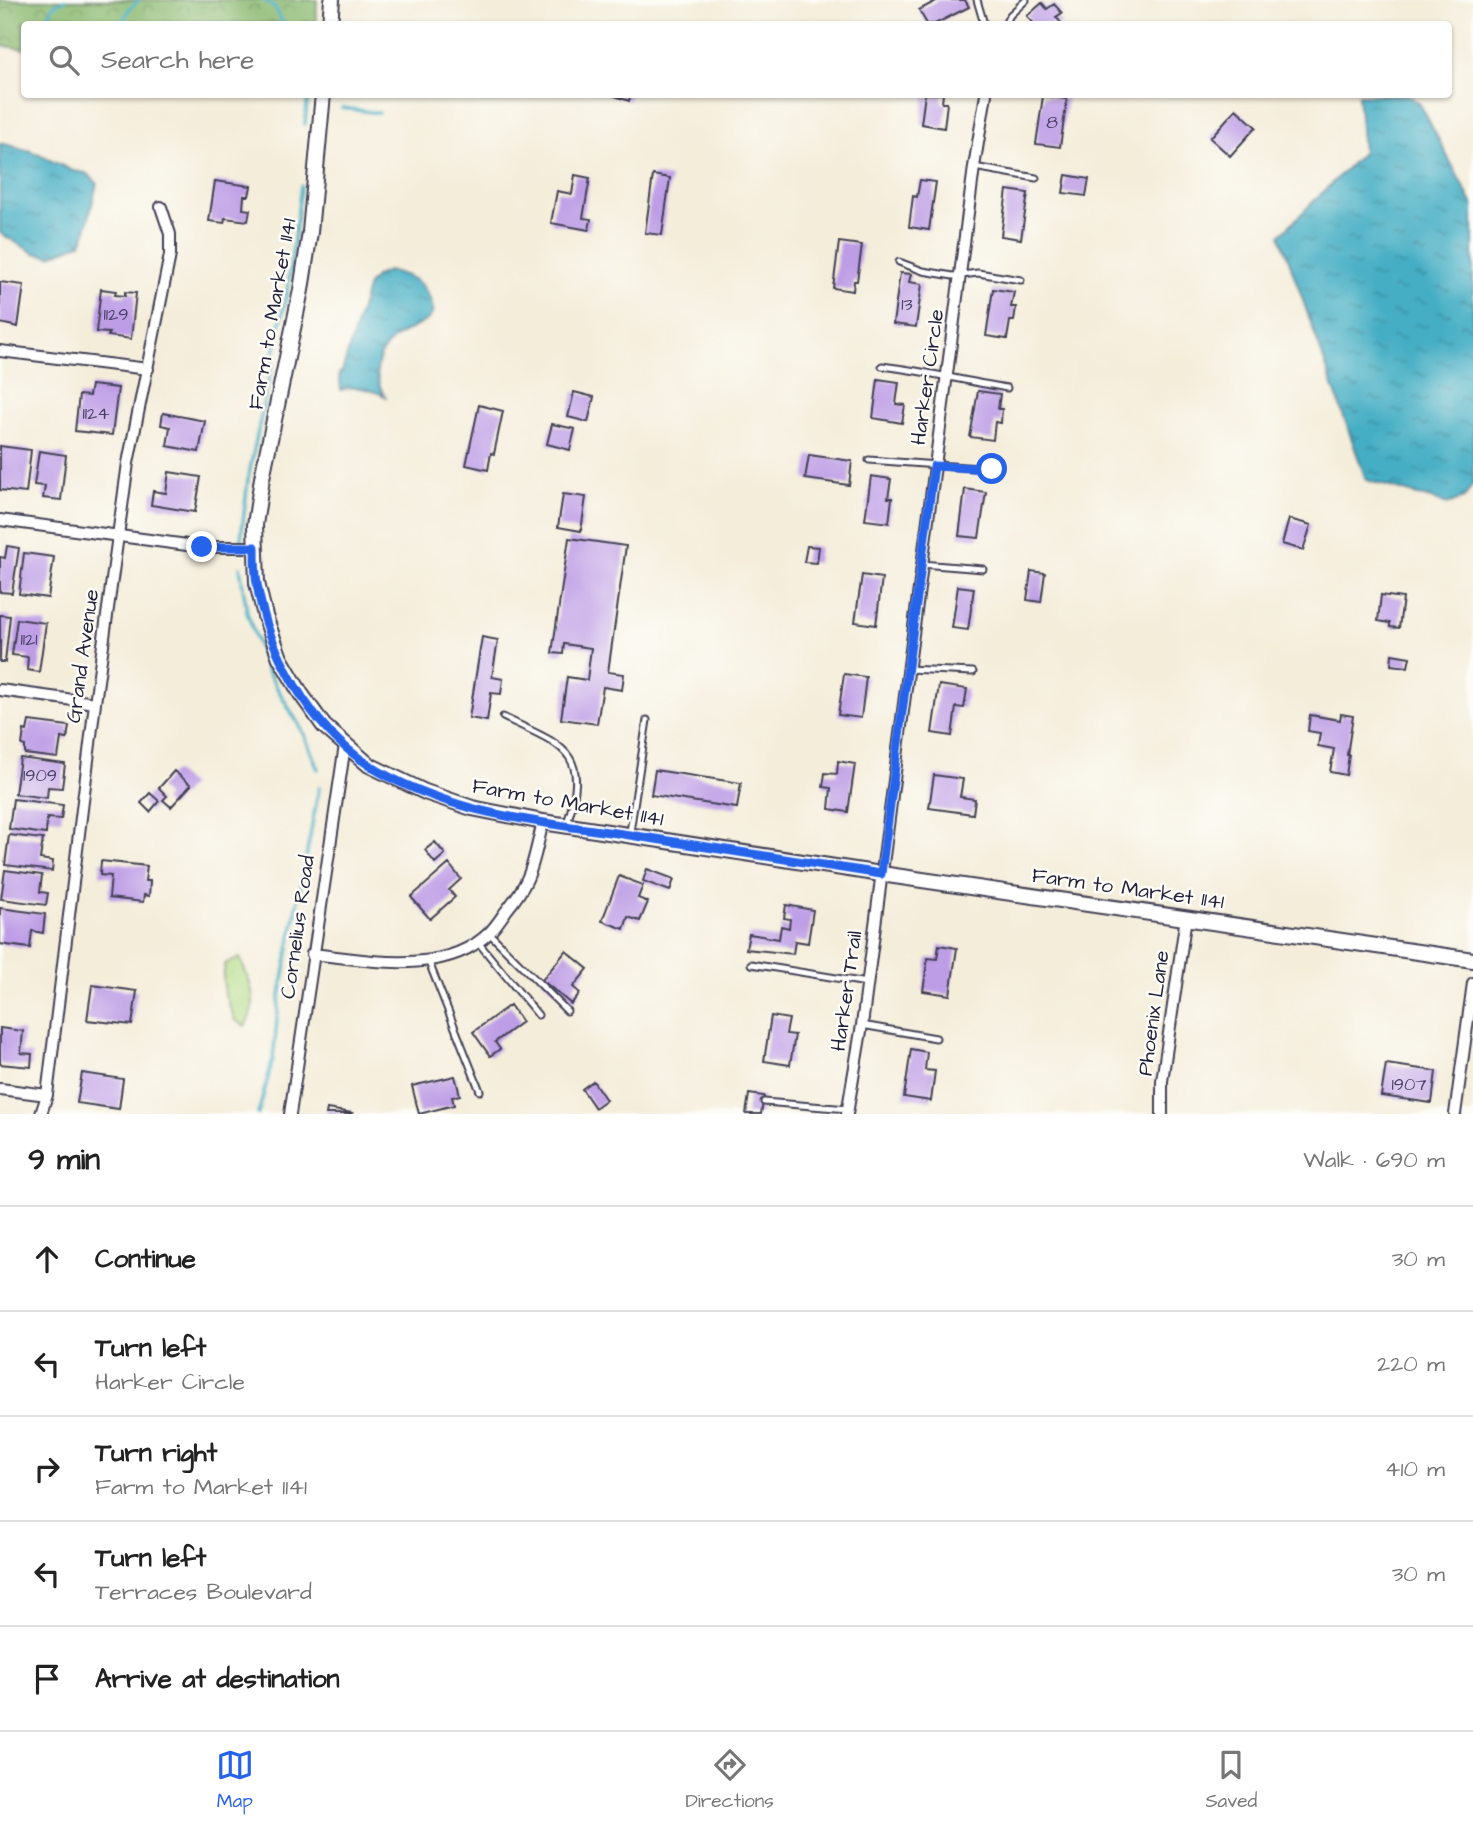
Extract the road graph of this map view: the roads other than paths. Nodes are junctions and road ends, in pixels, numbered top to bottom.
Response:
1 (332, 0) edge
2 (978, 0) edge
3 (1026, 0) edge
4 (330, 21) edge
5 (983, 21) edge
6 (1007, 21) edge
7 (323, 98) edge
8 (985, 98) edge
9 (974, 167) junction
10 (1036, 178) dead end
11 (161, 207) dead end
12 (899, 262) dead end
13 (960, 275) junction
14 (1021, 280) dead end
15 (0, 351) edge
16 (882, 366) dead end
17 (148, 369) junction
18 (946, 379) junction
19 (1007, 388) dead end
20 (869, 460) dead end
21 (934, 466) junction
22 (992, 469) dead end
23 (0, 520) edge
24 (118, 536) junction
25 (255, 547) junction
26 (921, 564) junction
27 (983, 569) dead end
28 (907, 669) junction
29 (973, 672) dead end
30 (0, 690) edge
31 (95, 703) junction
32 (503, 717) dead end
33 (647, 720) dead end
34 (345, 746) junction
35 (543, 822) junction
36 (566, 825) junction
37 (629, 835) junction
38 (881, 874) junction
39 (1186, 918) junction
40 (489, 933) junction
41 (478, 940) junction
42 (312, 954) junction
43 (428, 960) junction
44 (1473, 960) edge
45 (751, 964) dead end
46 (867, 983) junction
47 (1473, 983) edge
48 (567, 1011) dead end
49 (538, 1015) dead end
50 (862, 1025) junction
51 (936, 1038) dead end
52 (0, 1089) edge
53 (480, 1091) dead end
54 (47, 1095) junction
55 (764, 1102) dead end
56 (848, 1112) edge
57 (41, 1114) edge
58 (290, 1114) edge
59 (1162, 1114) edge
60 (1455, 1114) edge

1 - 4 street
2 - 5 lane
3 - 6 lane
7 - 25 street, Farm to Market 1141
8 - 9 street, Harker Circle
9 - 10 lane
9 - 13 street, Harker Circle
11 - 17 street, Grand Avenue
12 - 13 lane
13 - 14 lane
13 - 18 street, Harker Circle
15 - 17 street
16 - 18 lane
17 - 24 street, Grand Avenue
18 - 19 lane
18 - 21 street, Harker Circle
20 - 21 lane
21 - 22 lane
21 - 26 street, Harker Circle
23 - 24 street
24 - 25 street
24 - 31 street, Grand Avenue
25 - 34 street, Farm to Market 1141
26 - 27 lane
26 - 28 street, Harker Circle
28 - 29 lane
28 - 38 street, Harker Circle
30 - 31 street
31 - 54 street, Grand Avenue
32 - 36 lane
33 - 37 lane
34 - 35 street, Farm to Market 1141
34 - 42 street, Cornelius Road
35 - 36 street, Farm to Market 1141
35 - 40 street
36 - 37 street, Farm to Market 1141
37 - 38 street, Farm to Market 1141
38 - 39 street, Farm to Market 1141
38 - 46 street, Harker Trail
39 - 44 street, Farm to Market 1141
39 - 59 street, Phoenix Lane
40 - 41 street
40 - 48 lane
41 - 43 street
41 - 49 lane
42 - 43 street
42 - 58 street, Cornelius Road
43 - 53 lane
45 - 46 lane
46 - 50 street, Harker Trail
47 - 60 street
50 - 51 lane
50 - 56 street, Harker Trail
52 - 54 street
54 - 57 street, Grand Avenue
55 - 56 lane

